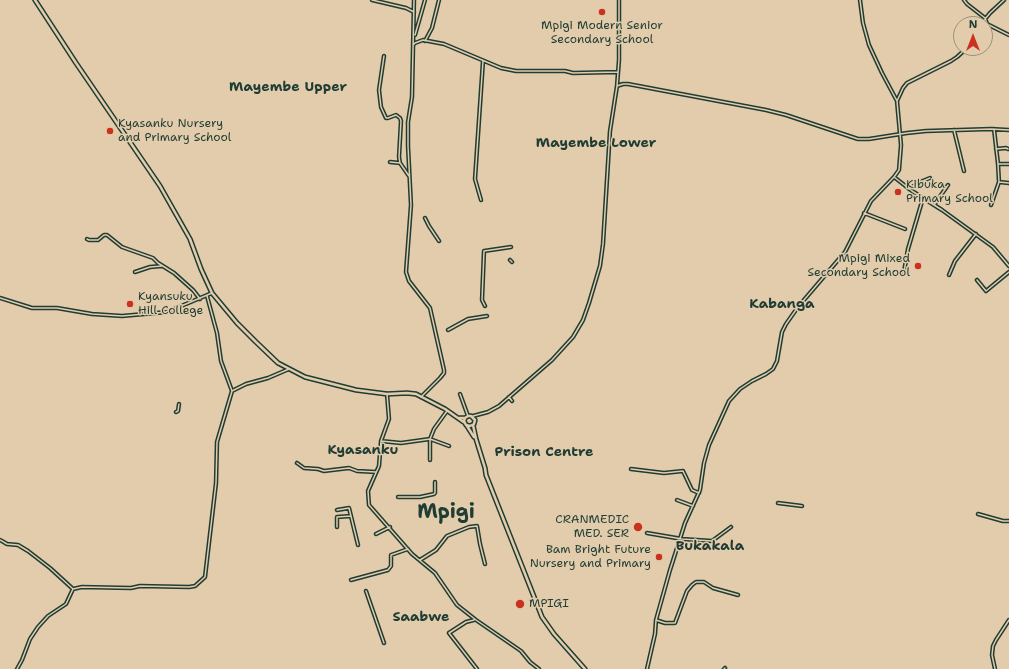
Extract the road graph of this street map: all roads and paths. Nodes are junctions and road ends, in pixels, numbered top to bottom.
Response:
1 (35, 0) edge
2 (372, 0) edge
3 (414, 0) edge
4 (425, 0) edge
5 (439, 0) edge
6 (619, 0) edge
7 (860, 0) edge
8 (964, 0) edge
9 (1004, 0) edge
10 (414, 12) junction
11 (981, 16) edge
12 (988, 16) edge
13 (993, 27) edge
14 (1009, 35) edge
15 (414, 37) junction
16 (425, 41) junction
17 (413, 45) junction
18 (384, 56) dead end
19 (957, 56) edge
20 (483, 60) junction
21 (618, 72) junction
22 (617, 86) junction
23 (897, 101) junction
24 (994, 129) junction
25 (954, 130) junction
26 (1009, 130) edge
27 (900, 134) junction
28 (996, 149) junction
29 (1008, 149) edge
30 (390, 162) dead end
31 (400, 163) junction
32 (998, 164) junction
33 (1009, 164) edge
34 (964, 171) dead end
35 (410, 177) junction
36 (894, 177) junction
37 (930, 178) dead end
38 (999, 182) junction
39 (1009, 183) edge
40 (948, 184) dead end
41 (909, 189) junction
42 (923, 198) junction
43 (481, 200) dead end
44 (934, 205) junction
45 (991, 205) dead end
46 (864, 213) junction
47 (425, 218) dead end
48 (905, 229) dead end
49 (976, 234) junction
50 (87, 239) dead end
51 (439, 241) dead end
52 (511, 247) dead end
53 (162, 266) junction
54 (1009, 266) edge
55 (135, 272) dead end
56 (904, 272) dead end
57 (1009, 272) edge
58 (949, 275) dead end
59 (977, 280) dead end
60 (212, 293) junction
61 (207, 296) junction
62 (0, 298) edge
63 (200, 299) junction
64 (485, 306) dead end
65 (487, 316) dead end
66 (448, 330) dead end
67 (288, 369) junction
68 (232, 391) junction
69 (387, 394) junction
70 (460, 394) dead end
71 (421, 397) junction
72 (509, 397) junction
73 (512, 401) dead end
74 (179, 404) dead end
75 (447, 411) junction
76 (176, 412) dead end
77 (478, 415) junction
78 (473, 416) junction
79 (467, 417) junction
80 (458, 418) junction
81 (475, 420) junction
82 (465, 424) junction
83 (473, 425) junction
84 (430, 439) junction
85 (476, 439) junction
86 (381, 441) junction
87 (449, 446) dead end
88 (430, 460) dead end
89 (297, 463) dead end
90 (631, 469) dead end
91 (376, 472) junction
92 (435, 482) dead end
93 (699, 493) junction
94 (398, 497) dead end
95 (677, 500) dead end
96 (778, 503) dead end
97 (693, 506) junction
98 (802, 506) dead end
99 (337, 510) dead end
100 (978, 514) dead end
101 (351, 516) junction
102 (1009, 521) edge
103 (337, 527) dead end
104 (390, 527) junction
105 (731, 527) dead end
106 (647, 533) dead end
107 (376, 534) dead end
108 (680, 538) junction
109 (0, 540) edge
110 (358, 545) dead end
111 (408, 549) junction
112 (420, 560) junction
113 (485, 564) dead end
114 (351, 580) dead end
115 (73, 590) junction
116 (366, 591) dead end
117 (738, 595) dead end
118 (476, 620) junction
119 (656, 620) junction
120 (1009, 620) edge
121 (384, 643) dead end
122 (17, 669) edge
123 (477, 669) edge
124 (539, 669) edge
125 (585, 669) edge
126 (647, 669) edge
127 (995, 669) edge

1 - 60 main road
2 - 10 street
3 - 10 street
4 - 15 street
5 - 16 street
6 - 21 street
7 - 23 street
8 - 11 street
9 - 12 street
10 - 15 street
13 - 14 street
15 - 17 street
16 - 17 street
16 - 20 street
17 - 35 street
18 - 31 street
19 - 23 street
20 - 21 street
20 - 43 street
21 - 22 street
22 - 27 street
22 - 72 street
23 - 27 street
24 - 25 street
24 - 26 street
24 - 28 street
25 - 27 street
25 - 34 street
27 - 36 street
28 - 29 street
28 - 32 street
30 - 31 street
31 - 35 street
32 - 33 street
32 - 38 street
35 - 71 street
36 - 41 street
36 - 46 street
37 - 41 street
38 - 39 street
38 - 45 street
40 - 44 street
41 - 42 street
42 - 44 street
42 - 56 street
44 - 49 street
46 - 48 street
46 - 93 street
47 - 51 street
49 - 54 street
49 - 58 street
50 - 53 street
52 - 64 street
53 - 55 street
53 - 63 street
57 - 59 street
60 - 61 street
60 - 67 main road
61 - 63 street
61 - 68 street
62 - 63 street
65 - 66 street
67 - 68 street
67 - 69 main road
68 - 115 street
69 - 71 main road
69 - 86 street
70 - 79 street
71 - 75 main road
72 - 73 street
72 - 77 street
74 - 76 street
75 - 80 main road
75 - 84 street
77 - 78 street
77 - 81 street
78 - 79 main road
78 - 81 main road
79 - 80 main road
79 - 82 main road
80 - 82 main road
81 - 83 main road
82 - 83 main road
82 - 85 main road
83 - 85 main road
84 - 86 street
84 - 87 street
84 - 88 street
85 - 125 main road
86 - 91 street
89 - 91 street
90 - 93 street
91 - 104 street
92 - 94 street
93 - 97 street
95 - 97 street
96 - 98 street
97 - 108 street
99 - 101 street
100 - 102 street
101 - 103 street
101 - 110 street
104 - 107 street
104 - 111 street
105 - 108 street
106 - 108 street
108 - 119 street
109 - 115 street
111 - 112 street
111 - 114 street
112 - 113 street
112 - 118 street
115 - 122 street
116 - 121 street
117 - 119 street
118 - 123 street
118 - 124 street
119 - 126 street
120 - 127 street

